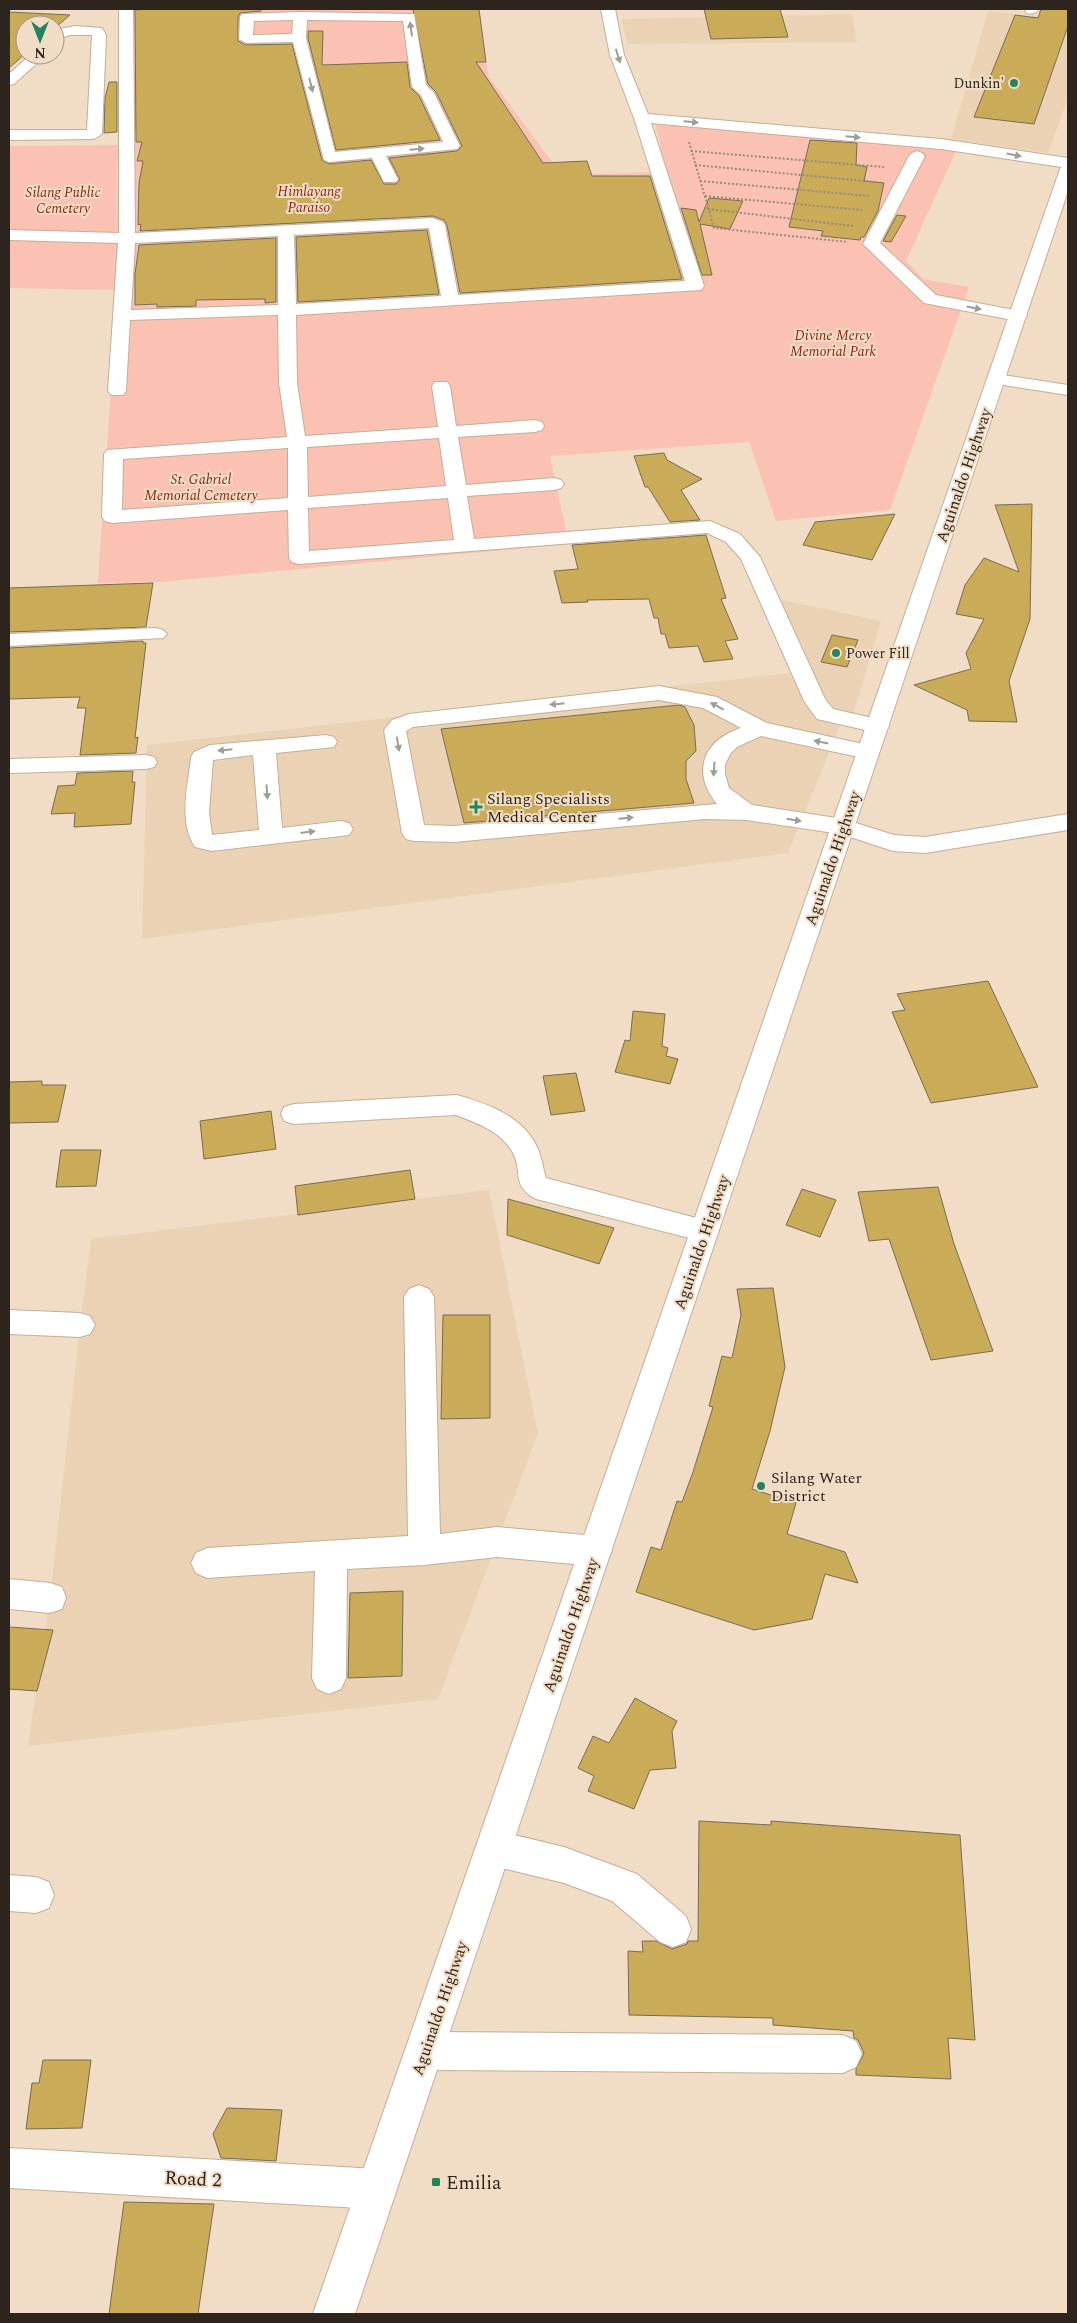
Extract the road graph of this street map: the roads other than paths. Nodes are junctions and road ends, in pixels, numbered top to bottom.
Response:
1 (126, 9) edge
2 (608, 9) edge
3 (275, 13) edge
4 (300, 16) junction
5 (65, 32) edge
6 (299, 38) junction
7 (27, 65) edge
8 (9, 81) edge
9 (642, 118) junction
10 (9, 135) edge
11 (378, 153) junction
12 (1068, 170) edge
13 (390, 179) dead end
14 (902, 184) road end
15 (286, 229) junction
16 (9, 235) edge
17 (127, 238) junction
18 (450, 300) junction
19 (1020, 309) junction
20 (287, 310) junction
21 (123, 315) junction
22 (996, 379) junction
23 (441, 386) dead end
24 (1068, 390) edge
25 (117, 391) dead end
26 (535, 426) dead end
27 (448, 432) junction
28 (297, 442) junction
29 (554, 484) dead end
30 (457, 491) junction
31 (298, 503) junction
32 (465, 546) junction
33 (156, 634) dead end
34 (9, 640) edge
35 (878, 726) junction
36 (760, 729) junction
37 (326, 742) dead end
38 (264, 747) junction
39 (868, 752) junction
40 (146, 762) dead end
41 (9, 766) edge
42 (746, 812) junction
43 (1068, 822) edge
44 (843, 827) junction
45 (341, 829) dead end
46 (271, 837) junction
47 (294, 1114) dead end
48 (704, 1231) junction
49 (419, 1297) dead end
50 (9, 1322) edge
51 (80, 1325) dead end
52 (424, 1550) junction
53 (596, 1551) junction
54 (330, 1555) junction
55 (208, 1563) dead end
56 (9, 1594) edge
57 (50, 1598) dead end
58 (329, 1678) dead end
59 (494, 1848) junction
60 (673, 1929) dead end
61 (424, 2051) junction
62 (843, 2054) dead end
63 (9, 2168) edge
64 (377, 2188) junction
65 (334, 2314) edge

1 - 17 street
2 -> 9 street
3 - 4 street
3 - 6 street
4 - 6 street
11 -> 4 street
5 - 10 street
6 -> 11 street
7 - 8 street
9 -> 12 street
9 - 18 street
11 - 13 street
12 - 19 street, Aguinaldo Highway
14 - 19 street
15 - 17 street
15 - 18 street
15 - 20 street
16 - 17 street
17 - 21 street
18 - 20 street
19 - 22 street, Aguinaldo Highway
20 - 21 street
20 - 28 street
21 - 25 street
22 - 24 street
22 - 35 street, Aguinaldo Highway
23 - 27 street
26 - 27 street
27 - 28 street
27 - 30 street
28 - 31 street
28 - 31 street
29 - 30 street
30 - 31 street
30 - 32 street
31 - 32 street
32 - 35 street
33 - 34 street
35 - 39 street, Aguinaldo Highway
39 -> 36 street
36 -> 42 street
36 -> 42 street
37 - 38 street
38 -> 46 street
38 -> 46 street
39 - 44 street, Aguinaldo Highway
40 - 41 street
42 -> 44 street
43 - 44 street
44 - 48 street, Aguinaldo Highway
46 -> 45 street
47 - 48 street
48 - 53 street, Aguinaldo Highway
49 - 52 street
50 - 51 street
52 - 53 street
52 - 54 street
53 - 59 street, Aguinaldo Highway
54 - 55 street
54 - 58 street
56 - 57 street
59 - 60 street
59 - 61 street, Aguinaldo Highway
61 - 62 street
61 - 64 street, Aguinaldo Highway
63 - 64 street, Road 2
64 - 65 street, Aguinaldo Highway

